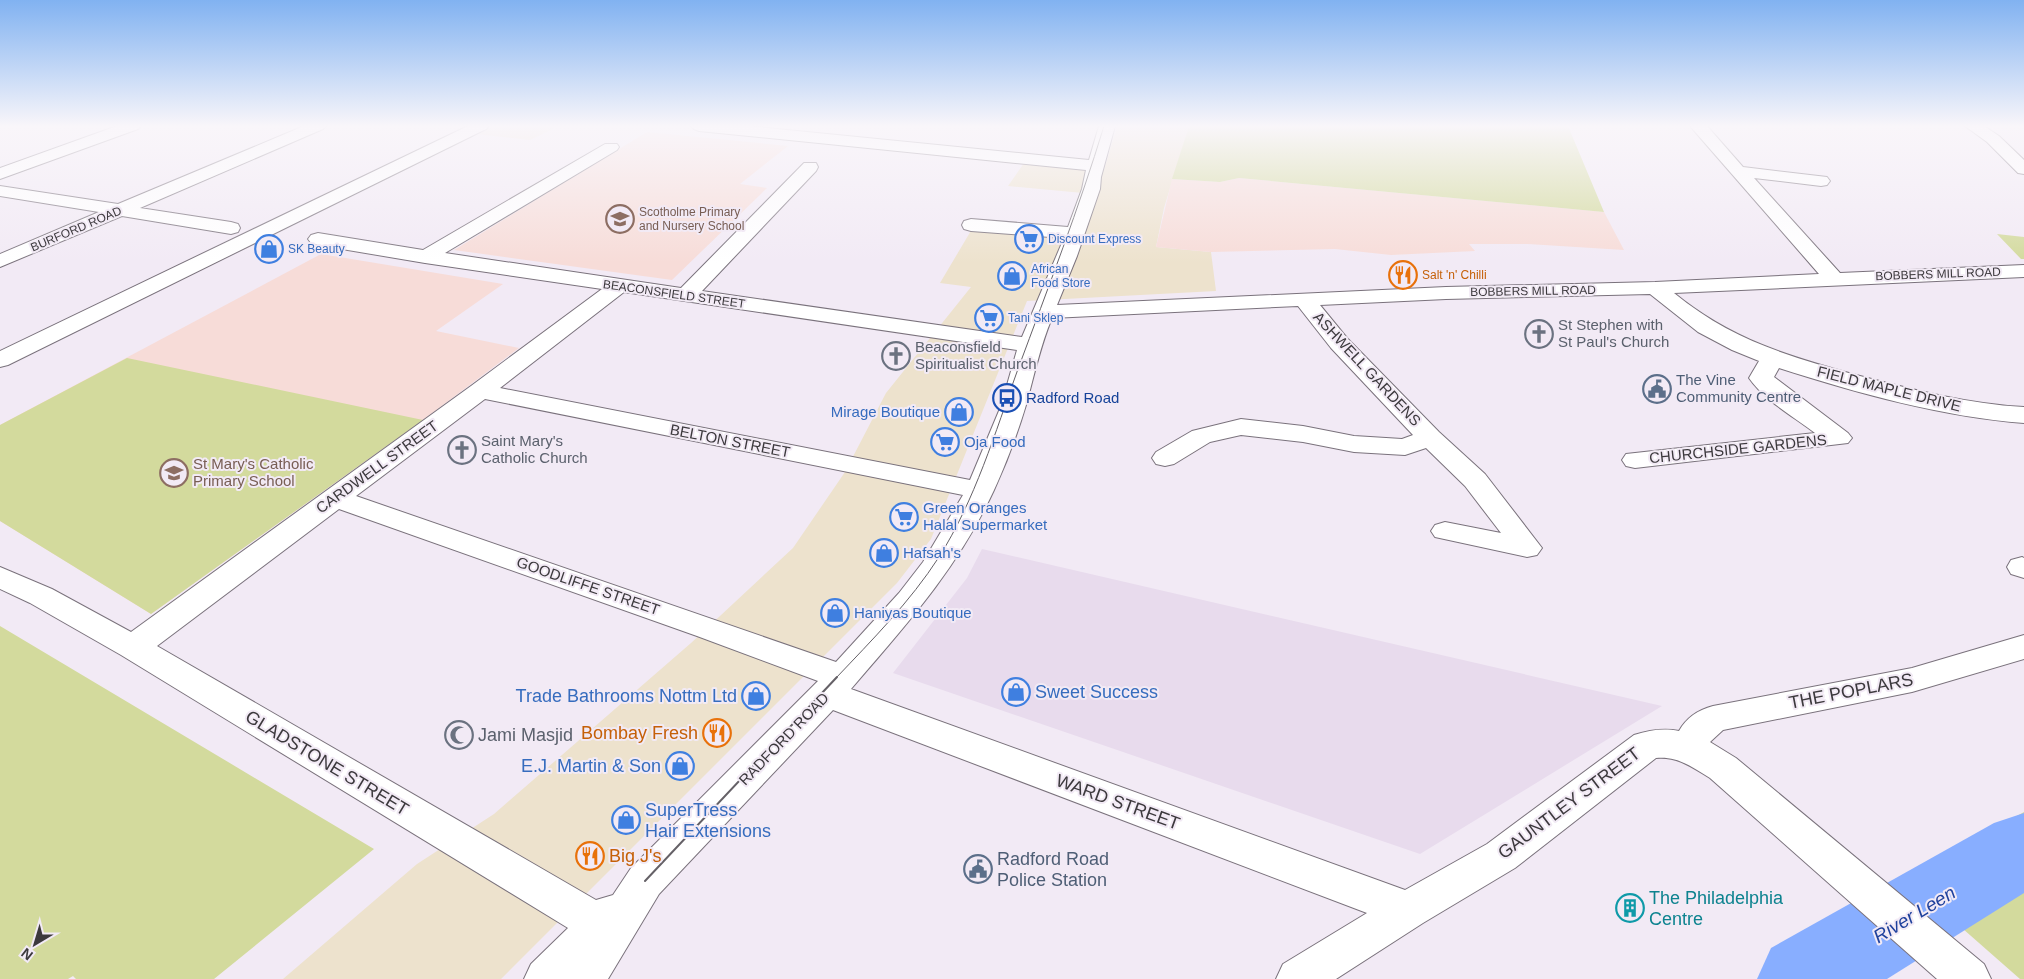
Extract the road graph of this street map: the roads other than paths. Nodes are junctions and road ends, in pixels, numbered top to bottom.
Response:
1 (1738, 171) edge
2 (210, 172) edge
3 (387, 172) edge
4 (569, 172) edge
5 (805, 172) edge
6 (1094, 172) edge
7 (1744, 172) edge
8 (1821, 181) dead end
9 (0, 191) edge
10 (119, 210) junction
11 (971, 225) dead end
12 (231, 228) dead end
13 (1075, 233) junction
14 (318, 239) dead end
15 (425, 257) junction
16 (0, 261) edge
17 (2024, 271) edge
18 (1834, 279) junction
19 (619, 286) junction
20 (1655, 288) junction
21 (686, 295) junction
22 (1304, 300) junction
23 (1042, 312) junction
24 (1030, 344) junction
25 (1774, 358) junction
26 (0, 360) edge
27 (480, 392) junction
28 (2024, 414) edge
29 (1430, 437) junction
30 (1165, 458) dead end
31 (1635, 460) dead end
32 (980, 490) junction
33 (334, 498) junction
34 (1444, 531) dead end
35 (0, 558) edge
36 (0, 577) edge
37 (41, 596) junction
38 (134, 647) junction
39 (2024, 647) edge
40 (835, 686) junction
41 (1690, 747) junction
42 (1408, 910) junction
43 (606, 928) junction
44 (1955, 967) edge
45 (546, 979) edge
46 (584, 979) edge
47 (1298, 979) edge

1 - 18 street
2 - 10 street, BURFORD ROAD
3 - 26 street
4 - 15 street
5 - 21 street
6 - 13 street, RADFORD ROAD
7 - 8 street
9 - 10 street
10 - 12 street
10 - 16 street, BURFORD ROAD
11 - 13 street
13 - 23 street, RADFORD ROAD
14 - 15 street, BEACONSFIELD STREET
15 - 19 street, BEACONSFIELD STREET
17 - 18 street, BOBBERS MILL ROAD
18 - 20 street, BOBBERS MILL ROAD
19 - 21 street, BEACONSFIELD STREET
19 - 27 street, CARDWELL STREET
20 - 22 street, BOBBERS MILL ROAD
20 - 25 street, FIELD MAPLE DRIVE
21 - 24 street, BEACONSFIELD STREET
22 - 23 street, BOBBERS MILL ROAD
22 - 29 street, ASHWELL GARDENS
23 - 24 street, RADFORD ROAD
24 - 32 street, RADFORD ROAD
25 - 28 street, FIELD MAPLE DRIVE
25 - 31 street, CHURCHSIDE GARDENS
27 - 32 street, BELTON STREET
27 - 33 street, CARDWELL STREET
29 - 30 street, ASHWELL GARDENS
29 - 34 street, ASHWELL GARDENS
32 - 40 street, RADFORD ROAD
33 - 38 street, CARDWELL STREET
33 - 40 street, GOODLIFFE STREET
35 - 37 street, GLADSTONE STREET
36 - 37 street, GLADSTONE STREET
37 - 38 street, GLADSTONE STREET
38 - 43 street, GLADSTONE STREET
39 - 41 street, THE POPLARS
40 - 42 street, WARD STREET
40 - 43 street, RADFORD ROAD
41 - 42 street, GAUNTLEY STREET
41 - 44 street, GAUNTLEY STREET
42 - 47 street, GAUNTLEY STREET
43 - 45 street
43 - 46 street, RADFORD ROAD

